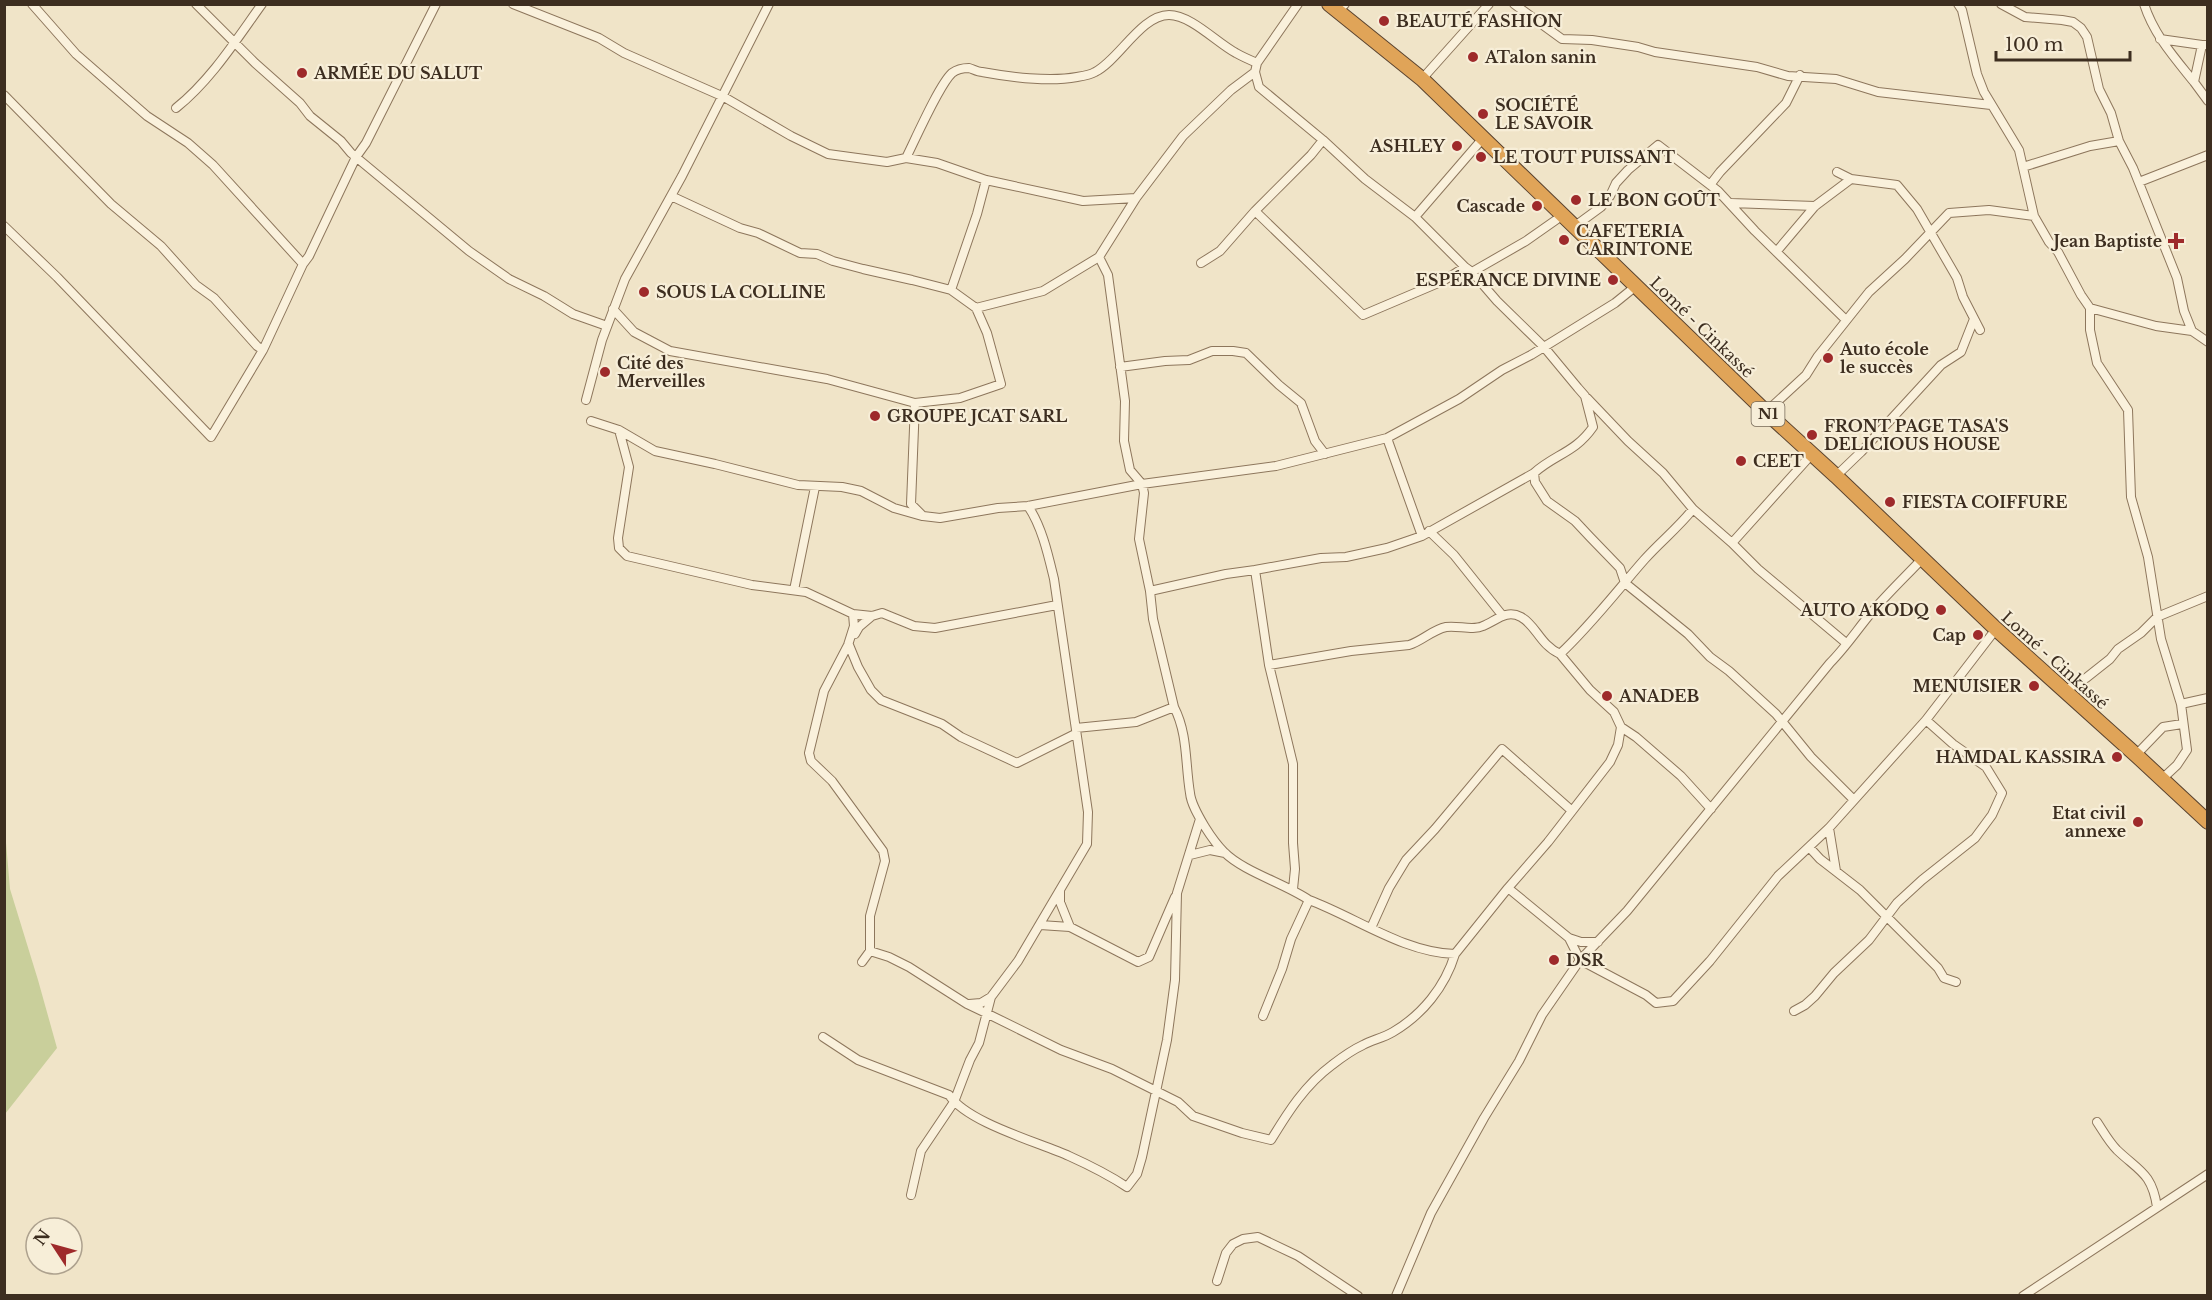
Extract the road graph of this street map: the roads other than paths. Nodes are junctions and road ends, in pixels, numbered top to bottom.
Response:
1 (32, 4) edge
2 (196, 4) edge
3 (262, 4) edge
4 (436, 4) edge
5 (513, 4) edge
6 (770, 4) edge
7 (1298, 4) edge
8 (1489, 4) edge
9 (1514, 4) edge
10 (1958, 4) edge
11 (2001, 4) edge
12 (2144, 4) edge
13 (1338, 7) edge
14 (2160, 39) junction
15 (234, 41) junction
16 (2205, 45) edge
17 (1257, 63) junction
18 (1255, 72) junction
19 (1800, 75) junction
20 (1422, 79) junction
21 (2194, 82) junction
22 (4, 95) edge
23 (724, 97) junction
24 (2208, 101) edge
25 (1991, 105) junction
26 (176, 108) dead end
27 (1484, 137) junction
28 (1323, 140) junction
29 (2119, 141) junction
30 (2208, 155) edge
31 (356, 157) junction
32 (906, 158) junction
33 (2023, 167) junction
34 (1837, 172) dead end
35 (1851, 179) junction
36 (986, 180) junction
37 (2139, 182) junction
38 (1710, 185) junction
39 (671, 196) junction
40 (1136, 198) junction
41 (1731, 203) junction
42 (1815, 206) junction
43 (1255, 211) junction
44 (1563, 215) junction
45 (2034, 216) junction
46 (1415, 217) junction
47 (4, 226) edge
48 (1575, 226) junction
49 (1930, 234) junction
50 (1777, 251) junction
51 (1099, 257) junction
52 (1201, 263) dead end
53 (303, 264) junction
54 (1469, 269) junction
55 (1636, 286) junction
56 (951, 290) junction
57 (976, 308) junction
58 (2090, 308) junction
59 (613, 309) junction
60 (1974, 319) junction
61 (1846, 320) junction
62 (607, 326) junction
63 (1980, 330) dead end
64 (2192, 331) junction
65 (2208, 342) edge
66 (1544, 347) junction
67 (263, 350) junction
68 (1120, 367) junction
69 (1584, 396) junction
70 (586, 400) dead end
71 (915, 403) junction
72 (1766, 412) junction
73 (591, 421) dead end
74 (619, 430) junction
75 (1387, 438) junction
76 (1325, 454) junction
77 (1812, 454) junction
78 (1534, 473) junction
79 (1836, 476) junction
80 (1142, 484) junction
81 (815, 487) junction
82 (1028, 506) junction
83 (1693, 509) junction
84 (923, 516) junction
85 (1426, 533) junction
86 (1732, 543) junction
87 (1923, 559) junction
88 (1255, 570) junction
89 (1625, 583) junction
90 (794, 590) junction
91 (1150, 591) junction
92 (2208, 596) edge
93 (1057, 605) junction
94 (853, 614) junction
95 (1502, 615) junction
96 (872, 616) junction
97 (2157, 617) junction
98 (1996, 629) junction
99 (1846, 644) junction
100 (848, 645) junction
101 (1560, 654) junction
102 (1269, 665) junction
103 (2064, 691) junction
104 (2208, 698) edge
105 (2181, 704) junction
106 (1174, 707) junction
107 (1783, 720) junction
108 (1926, 720) junction
109 (2182, 724) junction
110 (1621, 727) junction
111 (1076, 731) junction
112 (2136, 754) junction
113 (2162, 779) junction
114 (1853, 799) junction
115 (1711, 809) junction
116 (1571, 810) junction
117 (1200, 819) junction
118 (2208, 822) edge
119 (1829, 828) junction
120 (1809, 847) junction
121 (1225, 853) junction
122 (1190, 855) junction
123 (1836, 871) junction
124 (1060, 888) junction
125 (1508, 888) junction
126 (1293, 889) junction
127 (1177, 893) junction
128 (1309, 900) junction
129 (1887, 917) junction
130 (1040, 925) junction
131 (1070, 927) junction
132 (1371, 928) junction
133 (1569, 938) junction
134 (1598, 942) junction
135 (870, 951) junction
136 (1455, 954) junction
137 (1580, 960) junction
138 (862, 962) dead end
139 (1956, 982) dead end
140 (991, 997) junction
141 (967, 1004) junction
142 (1794, 1011) dead end
143 (988, 1014) junction
144 (1263, 1016) dead end
145 (824, 1037) dead end
146 (1156, 1091) junction
147 (954, 1102) junction
148 (2097, 1122) dead end
149 (2208, 1174) edge
150 (910, 1195) dead end
151 (2157, 1207) junction
152 (1216, 1281) dead end
153 (1358, 1296) edge
154 (1396, 1296) edge
155 (2023, 1296) edge

1 - 53 street
2 - 15 street
3 - 15 street
4 - 31 street
5 - 23 street
6 - 23 street
7 - 17 street
8 - 20 street
9 - 19 street
10 - 25 street
11 - 29 street
12 - 14 street
13 - 20 highway, Lomé - Cinkassé / N1
14 - 16 street
14 - 21 street
15 - 26 street
15 - 31 street
16 - 21 street
17 - 18 street
17 - 32 street
18 - 28 street
18 - 40 street
19 - 25 street
19 - 38 street
20 - 27 highway, Lomé - Cinkassé / N1
21 - 24 street
22 - 67 street
23 - 32 street
23 - 39 street
25 - 33 street
27 - 44 highway, Lomé - Cinkassé / N1
27 - 46 street
28 - 43 street
28 - 46 street
29 - 33 street
29 - 37 street
30 - 37 street
31 - 53 street
31 - 62 street
32 - 36 street
33 - 45 street
34 - 35 street
35 - 42 street
35 - 49 street
36 - 40 street
36 - 56 street
37 - 64 street
38 - 41 street
38 - 48 street
39 - 56 street
39 - 59 street
40 - 51 street
41 - 42 street
41 - 50 street
42 - 50 street
43 - 52 street
43 - 54 street
44 - 48 highway, Lomé - Cinkassé / N1
44 - 54 street
45 - 49 street
45 - 58 street
46 - 54 street
47 - 67 street
48 - 55 highway, Lomé - Cinkassé / N1
49 - 60 street
49 - 61 street
50 - 61 street
51 - 57 street
51 - 68 street
53 - 67 street
54 - 66 street
55 - 66 street
55 - 72 highway, Lomé - Cinkassé / N1
56 - 57 street
57 - 71 street
58 - 64 street
58 - 97 street
59 - 62 street
59 - 71 street
60 - 63 street
60 - 79 street
61 - 72 street
62 - 70 street
64 - 65 street
66 - 69 street
66 - 75 street
68 - 76 street
68 - 80 street
69 - 78 street
69 - 83 street
71 - 84 street
72 - 77 highway, Lomé - Cinkassé / N1
73 - 74 street
74 - 81 street
74 - 90 street
75 - 76 street
75 - 85 street
76 - 80 street
77 - 79 highway, Lomé - Cinkassé / N1
77 - 86 street
78 - 85 street
78 - 89 street
79 - 87 highway, Lomé - Cinkassé / N1
80 - 82 street
80 - 91 street
81 - 84 street
81 - 90 street
82 - 84 street
82 - 93 street
83 - 86 street
83 - 89 street
85 - 88 street
85 - 95 street
86 - 99 street
87 - 98 highway, Lomé - Cinkassé / N1
87 - 99 street
88 - 91 street
88 - 102 street
89 - 101 street
89 - 107 street
90 - 94 street
91 - 106 street
92 - 97 street
93 - 96 street
93 - 111 street
94 - 96 street
94 - 100 street
95 - 101 street
95 - 102 street
96 - 100 street
97 - 103 street
97 - 105 street
98 - 103 highway, Lomé - Cinkassé / N1
98 - 108 street
99 - 107 street
100 - 111 street
100 - 135 street
101 - 110 street
102 - 126 street
103 - 112 highway, Lomé - Cinkassé / N1
104 - 105 street
105 - 109 street
106 - 111 street
106 - 117 street
107 - 114 street
107 - 115 street
108 - 114 street
108 - 129 street
109 - 112 street
109 - 113 street
110 - 115 street
110 - 116 street
111 - 124 street
112 - 113 highway, Lomé - Cinkassé / N1
113 - 118 highway, Lomé - Cinkassé / N1
114 - 119 street
115 - 134 street
116 - 125 street
116 - 132 street
117 - 121 street
117 - 122 street
119 - 120 street
119 - 123 street
120 - 123 street
120 - 137 street
121 - 122 street
121 - 126 street
122 - 127 street
123 - 129 street
124 - 130 street
124 - 131 street
125 - 133 street
125 - 136 street
126 - 128 street
127 - 131 street
127 - 146 street
128 - 132 street
128 - 144 street
129 - 139 street
129 - 142 street
130 - 131 street
130 - 140 street
132 - 136 street
133 - 134 street
133 - 137 street
134 - 137 street
135 - 138 street
135 - 141 street
136 - 146 street
137 - 154 street
140 - 141 street
140 - 143 street
141 - 143 street
143 - 146 street
143 - 147 street
145 - 147 street
146 - 147 street
147 - 150 street
148 - 151 street
149 - 151 street
151 - 155 street
152 - 153 street

